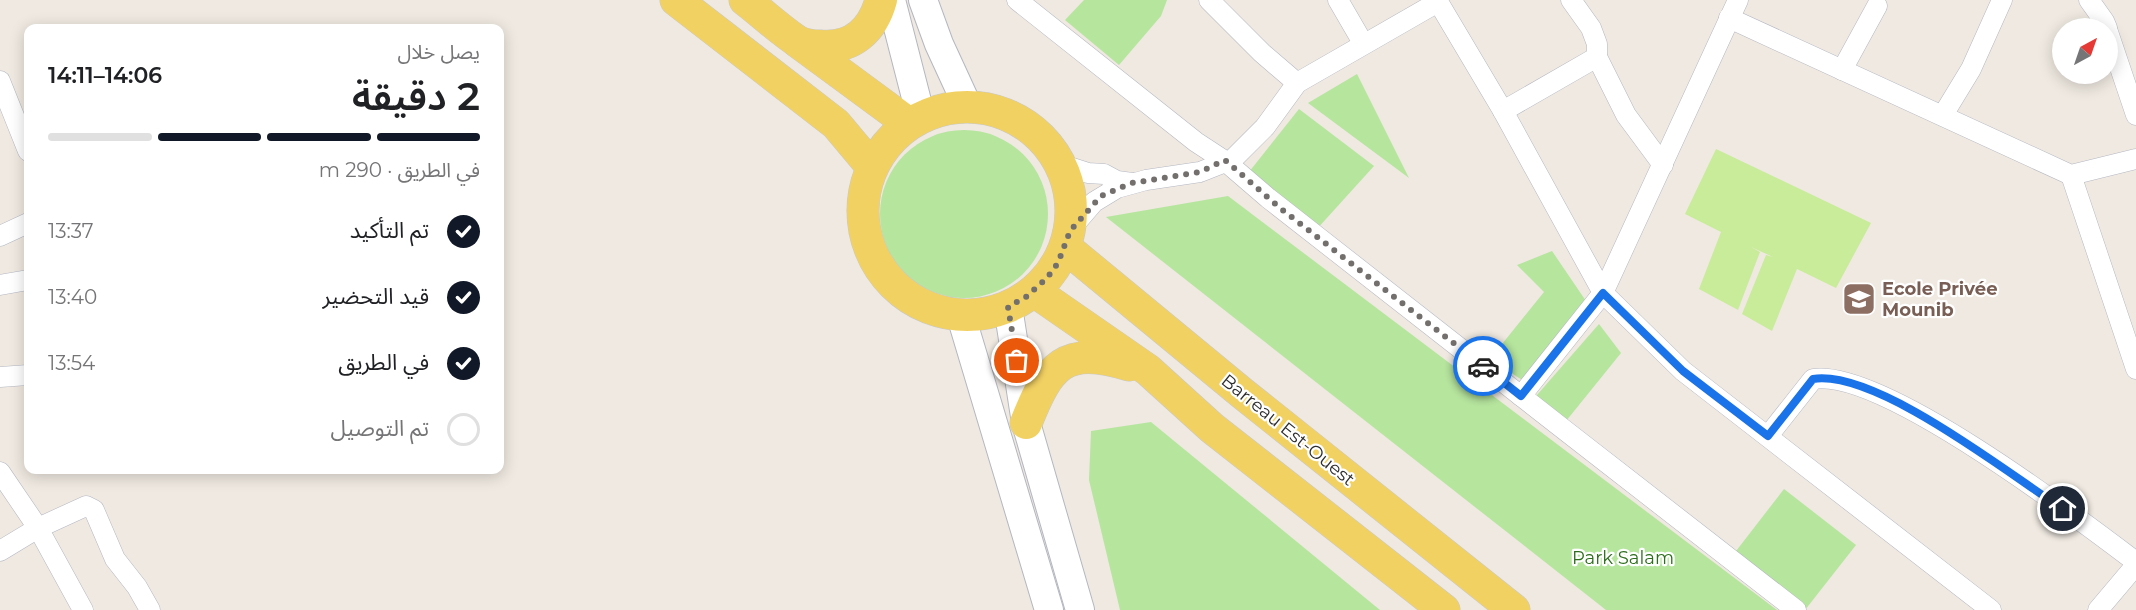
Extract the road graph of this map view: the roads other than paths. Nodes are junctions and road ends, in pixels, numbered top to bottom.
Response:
1 (676, 0) edge
2 (745, 0) edge
3 (881, 0) edge
4 (891, 0) edge
5 (923, 0) edge
6 (1017, 0) edge
7 (1209, 0) edge
8 (1338, 0) edge
9 (1571, 0) edge
10 (1738, 0) edge
11 (2002, 0) edge
12 (2089, 0) edge
13 (1438, 1) edge
14 (1877, 6) dead end
15 (1729, 18) junction
16 (2102, 18) edge
17 (798, 42) junction
18 (1363, 43) junction
19 (1596, 57) junction
20 (2118, 62) edge
21 (1842, 70) junction
22 (0, 81) edge
23 (1297, 83) junction
24 (968, 106) junction
25 (1503, 111) junction
26 (2136, 115) edge
27 (1942, 116) junction
28 (914, 120) junction
29 (24, 141) edge
30 (2136, 159) edge
31 (1225, 160) junction
32 (1060, 164) junction
33 (1662, 165) junction
34 (872, 167) junction
35 (2072, 176) junction
36 (1132, 183) junction
37 (24, 225) edge
38 (1, 234) edge
39 (1067, 239) junction
40 (24, 281) edge
41 (0, 285) edge
42 (1034, 291) junction
43 (1603, 293) junction
44 (1008, 307) junction
45 (961, 316) junction
46 (2136, 369) edge
47 (1148, 370) junction
48 (24, 375) edge
49 (0, 377) edge
50 (1521, 396) junction
51 (1026, 423) junction
52 (1768, 436) junction
53 (0, 472) edge
54 (38, 528) junction
55 (0, 551) edge
56 (2136, 564) edge
57 (84, 610) edge
58 (150, 610) edge
59 (1049, 610) edge
60 (1080, 610) edge
61 (1444, 610) edge
62 (1514, 610) edge
63 (1796, 610) edge
64 (1991, 610) edge
65 (2098, 610) edge

1 - 34 main road
2 - 17 main road
3 - 17 main road
4 - 28 street
5 - 24 street
6 - 31 street
7 - 23 street
8 - 18 street
9 - 19 street
10 - 15 street
11 - 27 street
12 - 16 street
13 - 18 street
13 - 25 street
14 - 21 street
15 - 21 street
15 - 33 street
17 - 28 main road
18 - 23 street
19 - 25 street
19 - 33 street
20 - 26 street
21 - 27 street
22 - 29 street
23 - 31 street
24 - 28 main road
24 - 32 main road
25 - 43 street
27 - 35 street
28 - 34 main road
30 - 35 street
31 - 36 street
31 - 50 street
32 - 36 street
32 - 39 main road
33 - 43 street
34 - 45 main road
35 - 46 street
36 - 39 street
37 - 38 street
39 - 42 main road
39 - 62 main road, Barreau Est-Ouest
40 - 41 street
42 - 44 main road
42 - 47 main road
43 - 50 street
43 - 52 street
44 - 45 main road
44 - 51 street
45 - 59 street
47 - 51 main road
47 - 61 main road
48 - 49 street
50 - 63 street
51 - 60 street
52 - 56 street
52 - 64 street
53 - 54 street
54 - 55 street
54 - 57 street
54 - 58 street
56 - 65 street

